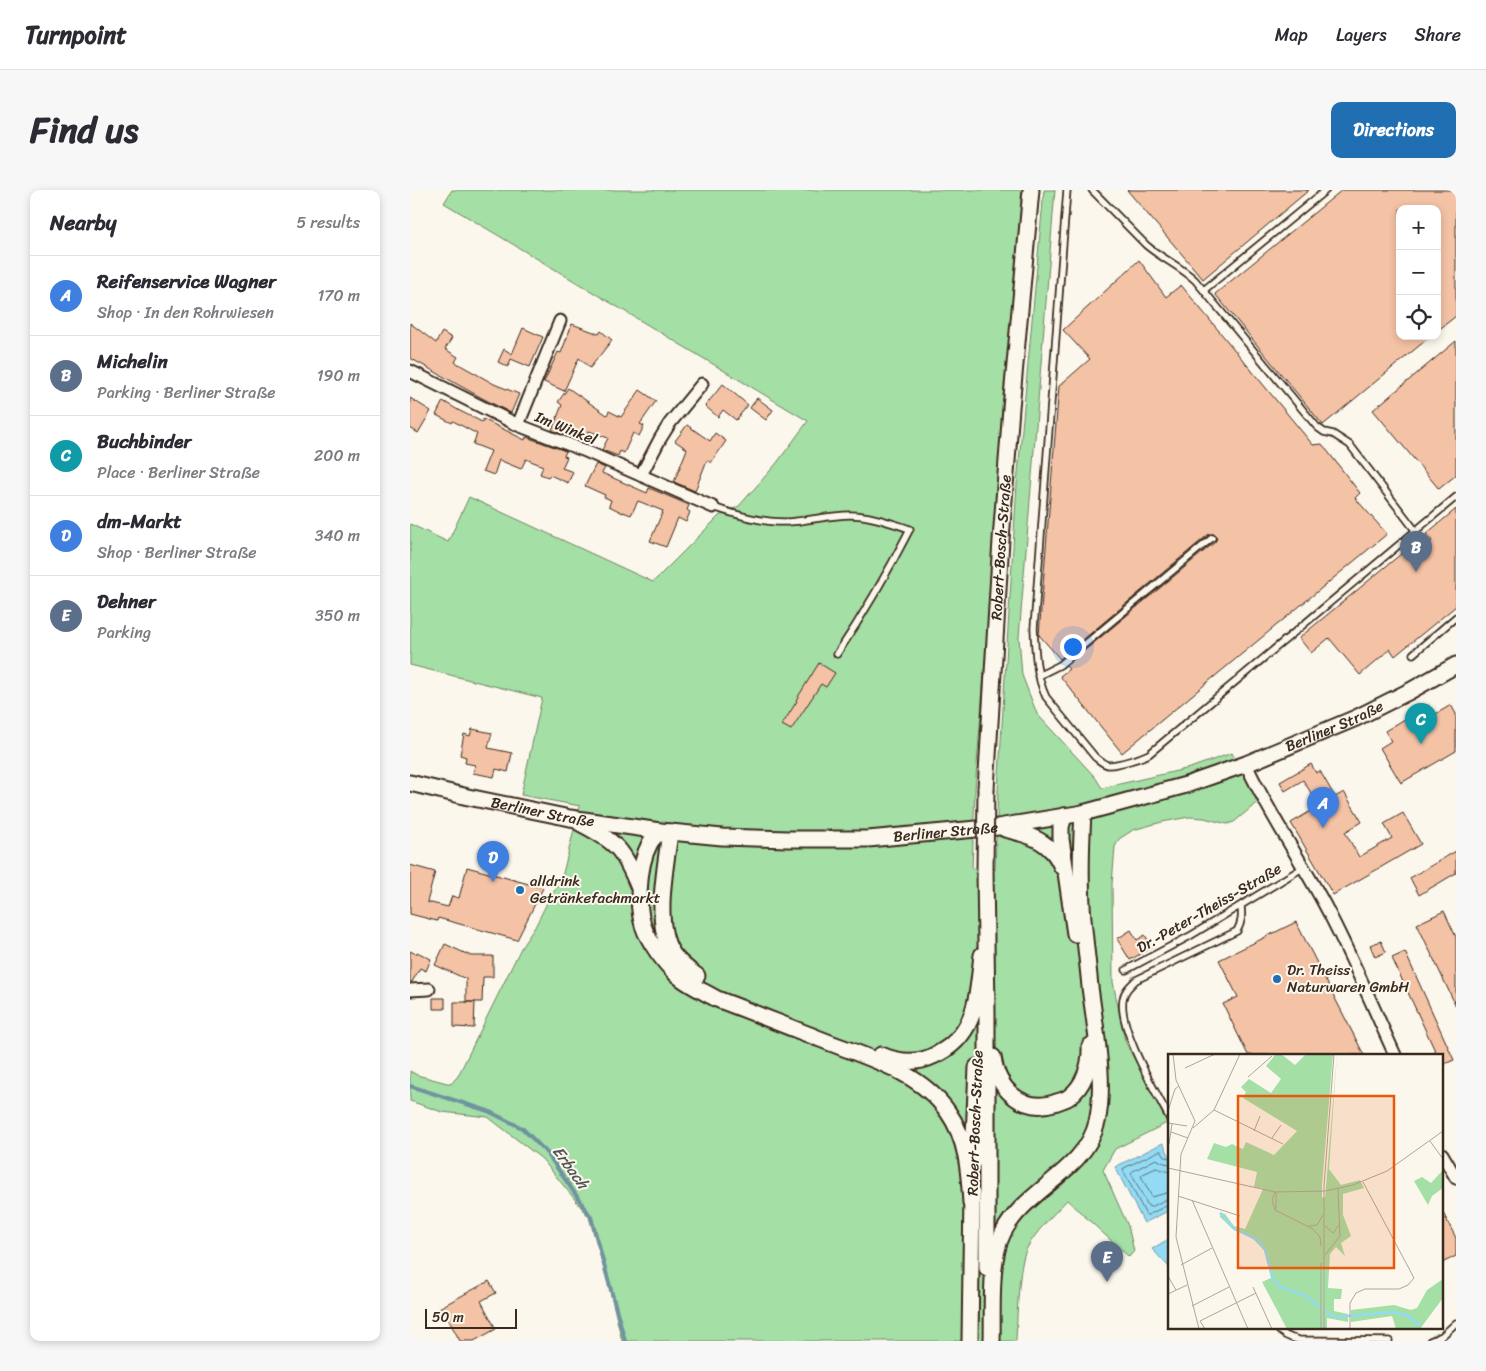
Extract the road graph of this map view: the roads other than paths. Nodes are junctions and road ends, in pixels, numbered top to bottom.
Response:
1 (1031, 190) edge
2 (1068, 190) edge
3 (1092, 190) edge
4 (1326, 190) edge
5 (1204, 290) junction
6 (560, 321) dead end
7 (410, 371) edge
8 (702, 384) dead end
9 (518, 425) junction
10 (641, 475) junction
11 (1456, 497) edge
12 (713, 507) joint
13 (1415, 530) junction
14 (1212, 538) dead end
15 (1456, 618) edge
16 (838, 654) dead end
17 (1413, 654) dead end
18 (1456, 665) edge
19 (1038, 676) junction
20 (1246, 764) junction
21 (410, 783) edge
22 (1083, 814) junction
23 (1064, 816) junction
24 (570, 818) junction
25 (998, 827) junction
26 (665, 832) junction
27 (1304, 867) junction
28 (1065, 872) junction
29 (639, 888) junction
30 (985, 906) junction
31 (1241, 906) junction
32 (982, 955) junction
33 (1126, 970) dead end
34 (429, 989) dead end
35 (410, 990) edge
36 (987, 1014) junction
37 (1395, 1054) edge
38 (877, 1057) junction
39 (894, 1064) junction
40 (1168, 1115) edge
41 (1444, 1157) edge
42 (1456, 1178) edge
43 (971, 1203) junction
44 (1456, 1323) edge
45 (1277, 1328) edge
46 (970, 1341) edge
47 (990, 1341) edge
48 (1389, 1341) edge
49 (1430, 1341) edge

1 - 30 main road, Robert-Bosch-Straße, bridge
2 - 19 lane
3 - 5 lane
4 - 5 lane
5 - 13 lane
6 - 9 street
7 - 9 street, Im Winkel
8 - 10 street
9 - 10 street, Im Winkel
10 - 12 street, Im Winkel
11 - 13 lane
12 - 16 lane
13 - 19 lane
14 - 19 lane
15 - 17 lane
18 - 20 main road, Berliner Straße
20 - 22 main road, Berliner Straße
20 - 27 street
21 - 24 main road, Berliner Straße
22 - 23 main road, Berliner Straße
22 - 47 main road
23 - 25 main road, Berliner Straße
23 - 28 main road
24 - 26 main road, Berliner Straße
24 - 29 main road
25 - 26 main road, Berliner Straße
25 - 28 main road
26 - 29 main road
26 - 38 main road
27 - 31 lane, Dr.-Peter-Theiss-Straße
27 - 37 street
28 - 36 main road
29 - 38 main road
30 - 32 main road, Robert-Bosch-Straße
30 - 36 main road, Robert-Bosch-Straße
31 - 33 lane, Dr.-Peter-Theiss-Straße
31 - 40 lane
32 - 39 main road
32 - 43 main road, Robert-Bosch-Straße
34 - 35 street
36 - 47 main road, Robert-Bosch-Straße
38 - 39 main road
39 - 43 main road
41 - 42 street
43 - 46 main road, Robert-Bosch-Straße
44 - 49 lane
45 - 48 lane

